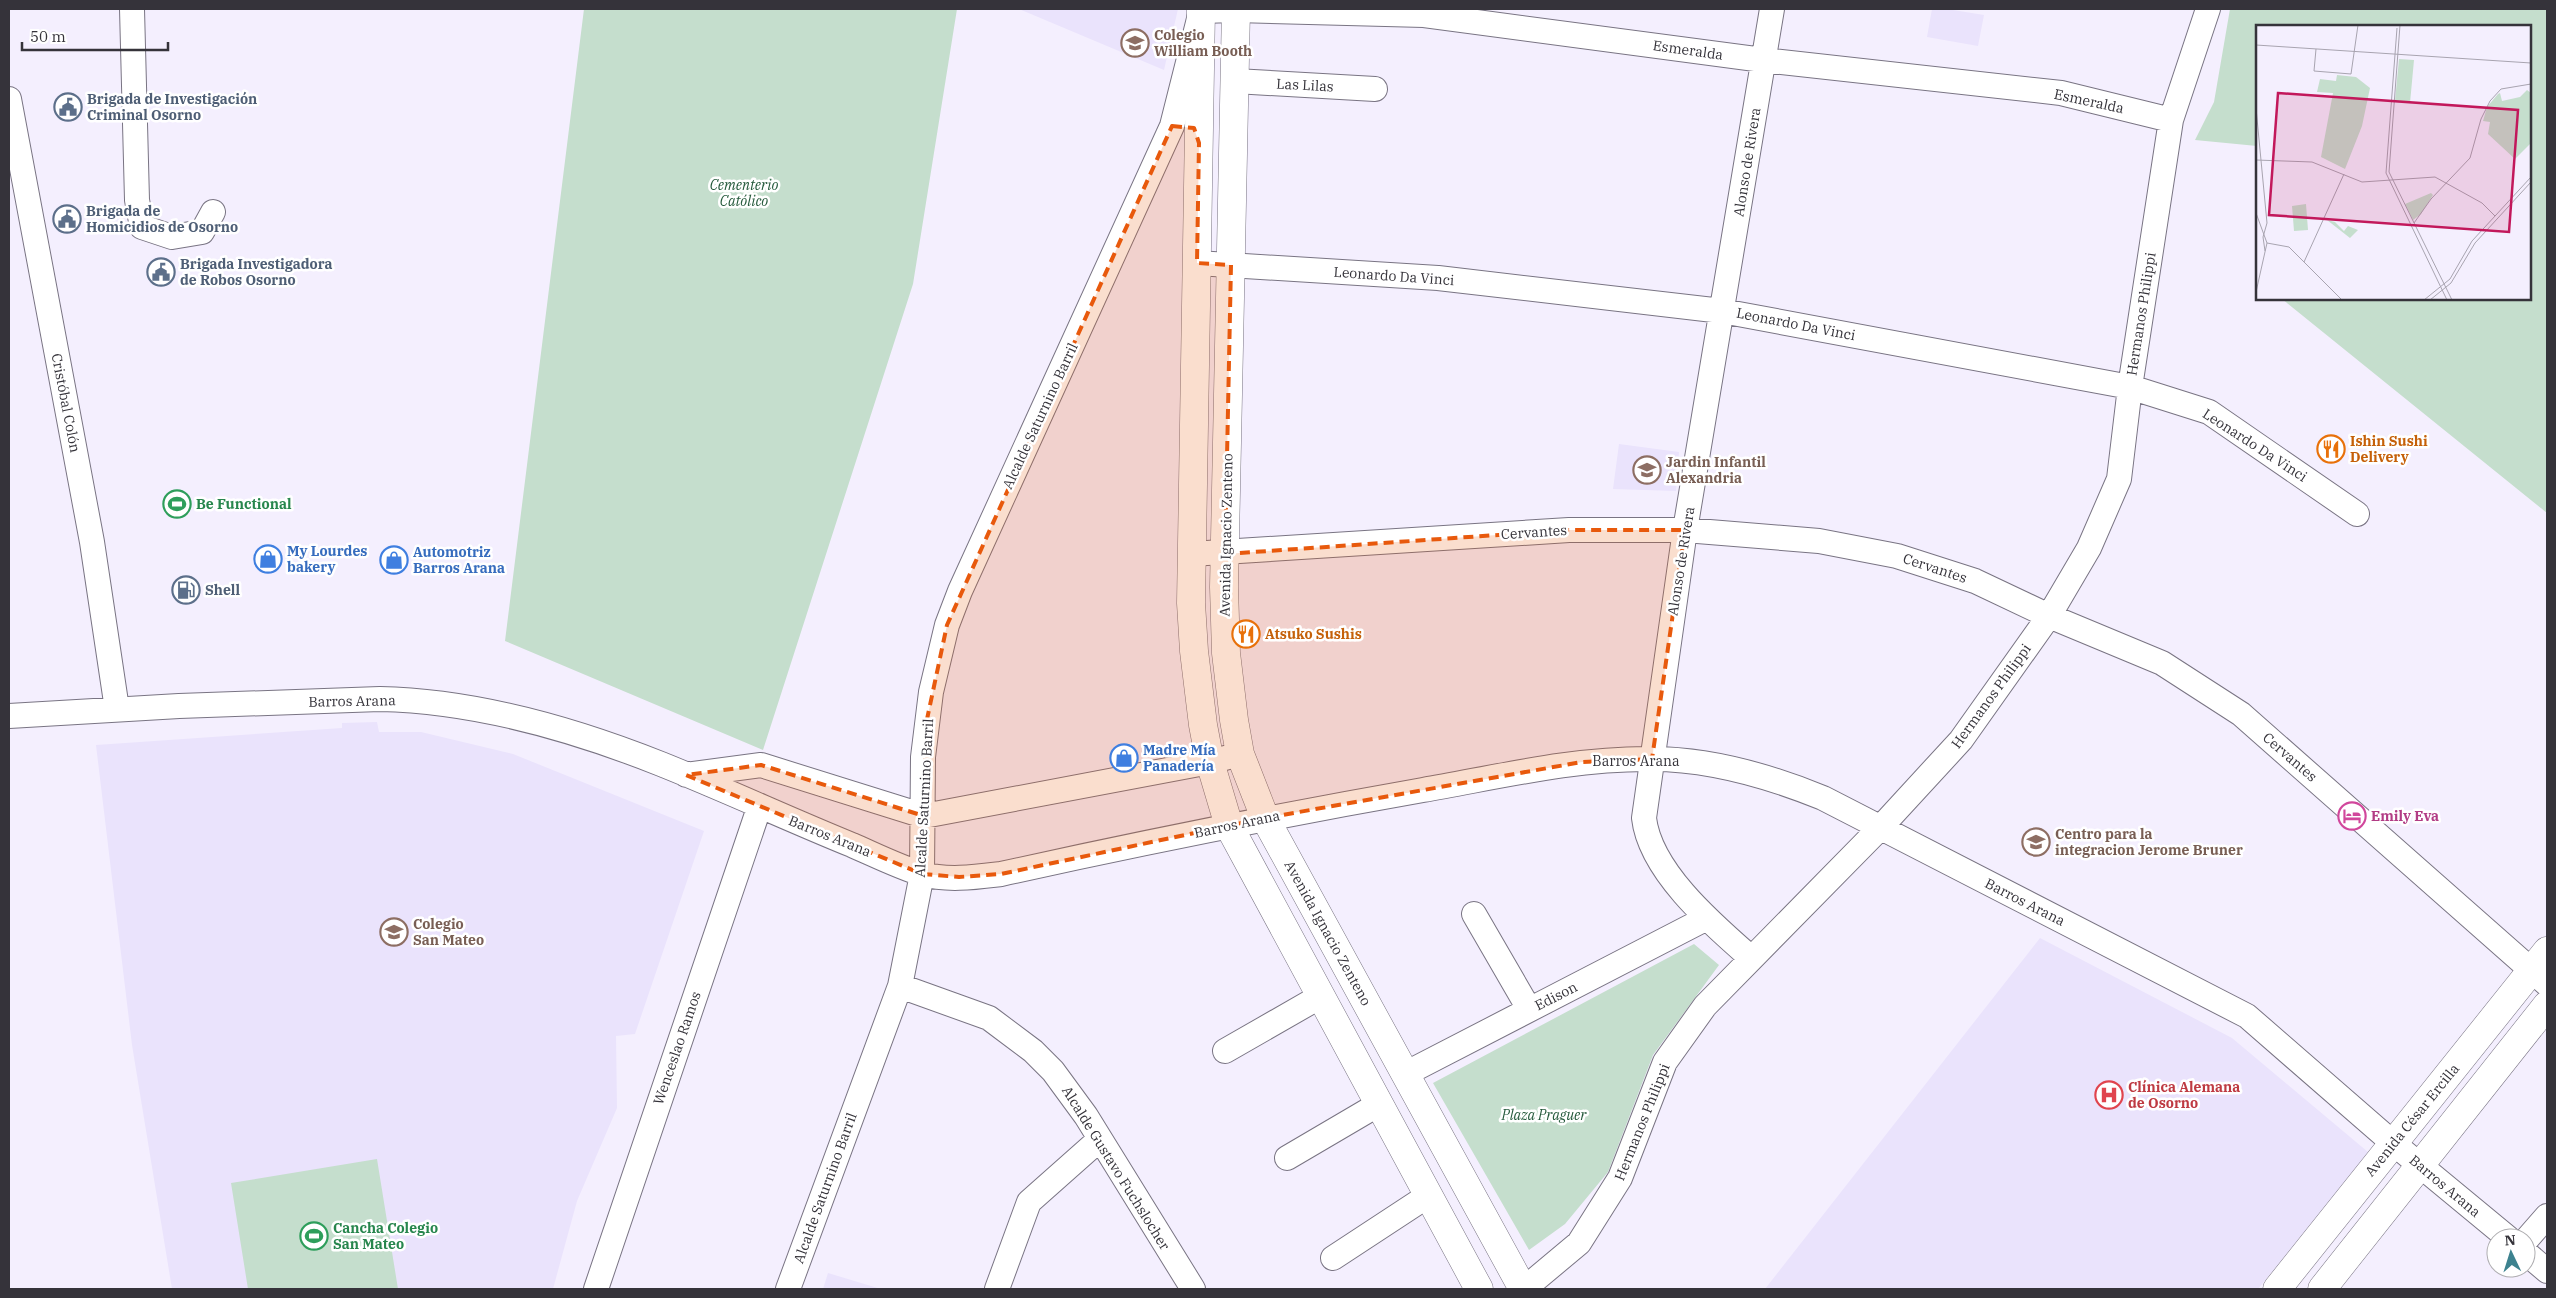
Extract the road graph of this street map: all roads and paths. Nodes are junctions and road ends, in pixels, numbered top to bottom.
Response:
1 (132, 9) edge
2 (1236, 9) edge
3 (1772, 9) edge
4 (2208, 9) edge
5 (1201, 10) edge
6 (1424, 12) edge
7 (1763, 60) junction
8 (1235, 81) junction
9 (1375, 88) dead end
10 (9, 99) edge
11 (2172, 120) junction
12 (1172, 126) junction
13 (1199, 143) junction
14 (212, 212) dead end
15 (1197, 263) junction
16 (1231, 265) junction
17 (1722, 311) junction
18 (2130, 387) junction
19 (2357, 514) dead end
20 (1685, 530) junction
21 (1192, 554) junction
22 (1226, 554) junction
23 (2049, 616) junction
24 (117, 709) junction
25 (9, 716) edge
26 (1240, 754) junction
27 (1652, 759) junction
28 (1210, 762) junction
29 (686, 775) junction
30 (759, 808) junction
31 (924, 816) junction
32 (1265, 818) junction
33 (1229, 826) junction
34 (1881, 827) junction
35 (922, 874) junction
36 (1474, 914) dead end
37 (1707, 918) junction
38 (1751, 958) junction
39 (2542, 968) edge
40 (900, 986) junction
41 (1321, 996) junction
42 (2547, 1005) edge
43 (1529, 1009) junction
44 (1225, 1051) dead end
45 (1406, 1074) junction
46 (1379, 1104) junction
47 (1100, 1139) junction
48 (2393, 1144) junction
49 (1287, 1158) dead end
50 (2419, 1165) junction
51 (1429, 1195) junction
52 (2547, 1216) edge
53 (2496, 1228) edge
54 (2536, 1229) edge
55 (1333, 1258) dead end
56 (2536, 1261) edge
57 (2547, 1270) edge
58 (602, 1288) edge
59 (788, 1289) edge
60 (997, 1289) edge
61 (1193, 1289) edge
62 (1479, 1289) edge
63 (1524, 1289) edge
64 (2277, 1289) edge
65 (2322, 1289) edge

1 - 14 street
2 - 5 street, Esmeralda
2 - 6 street, Esmeralda
2 - 8 main road, Avenida Ignacio Zenteno
3 - 7 street, Alonso de Rivera
4 - 11 street, Hermanos Philippi
5 - 12 street, Alcalde Saturnino Barril
5 - 13 main road
6 - 7 street, Esmeralda
7 - 11 street, Esmeralda
7 - 17 street, Alonso de Rivera
8 - 9 street, Las Lilas
8 - 16 main road, Avenida Ignacio Zenteno
10 - 24 street, Cristóbal Colón
11 - 18 street, Hermanos Philippi
12 - 13 street
12 - 31 street, Alcalde Saturnino Barril
13 - 15 main road
15 - 16 street, Leonardo Da Vinci
15 - 21 main road
16 - 17 street, Leonardo Da Vinci
16 - 22 main road, Avenida Ignacio Zenteno
17 - 18 street, Leonardo Da Vinci
17 - 20 street, Alonso de Rivera
18 - 19 street, Leonardo Da Vinci
18 - 23 street, Hermanos Philippi
20 - 22 street, Cervantes
20 - 23 street, Cervantes
20 - 27 street, Alonso de Rivera
21 - 22 street, Cervantes
21 - 28 main road
22 - 26 main road, Avenida Ignacio Zenteno
23 - 34 street, Hermanos Philippi
23 - 39 street, Cervantes
24 - 25 street, Barros Arana
24 - 29 street, Barros Arana
26 - 28 street, Barros Arana
26 - 32 main road, Avenida Ignacio Zenteno
27 - 32 street, Barros Arana
27 - 34 street, Barros Arana
27 - 37 street, Alonso de Rivera
28 - 31 street, Barros Arana
28 - 33 main road
29 - 30 street, Barros Arana
29 - 31 street, Barros Arana
30 - 35 street, Barros Arana
30 - 58 street, Wenceslao Ramos
31 - 35 street, Alcalde Saturnino Barril
32 - 33 street, Barros Arana
32 - 45 main road, Avenida Ignacio Zenteno
33 - 35 street, Barros Arana
33 - 41 main road
34 - 38 street, Hermanos Philippi
34 - 48 street, Barros Arana
35 - 40 street, Alcalde Saturnino Barril
36 - 43 street
37 - 38 street, Alonso de Rivera
37 - 43 street, Edison
38 - 63 street, Hermanos Philippi
39 - 48 main road, Avenida César Ercilla
40 - 47 street, Alcalde Gustavo Fuchslocher
40 - 59 street, Alcalde Saturnino Barril
41 - 44 street
41 - 46 main road
42 - 50 main road
43 - 45 street, Edison
45 - 63 main road, Avenida Ignacio Zenteno
46 - 49 street
46 - 51 main road
47 - 60 street
47 - 61 street, Alcalde Gustavo Fuchslocher
48 - 50 street, Barros Arana
48 - 64 main road, Avenida César Ercilla
50 - 53 street, Barros Arana
50 - 65 main road
51 - 55 street
51 - 62 main road
52 - 54 street
56 - 57 street

